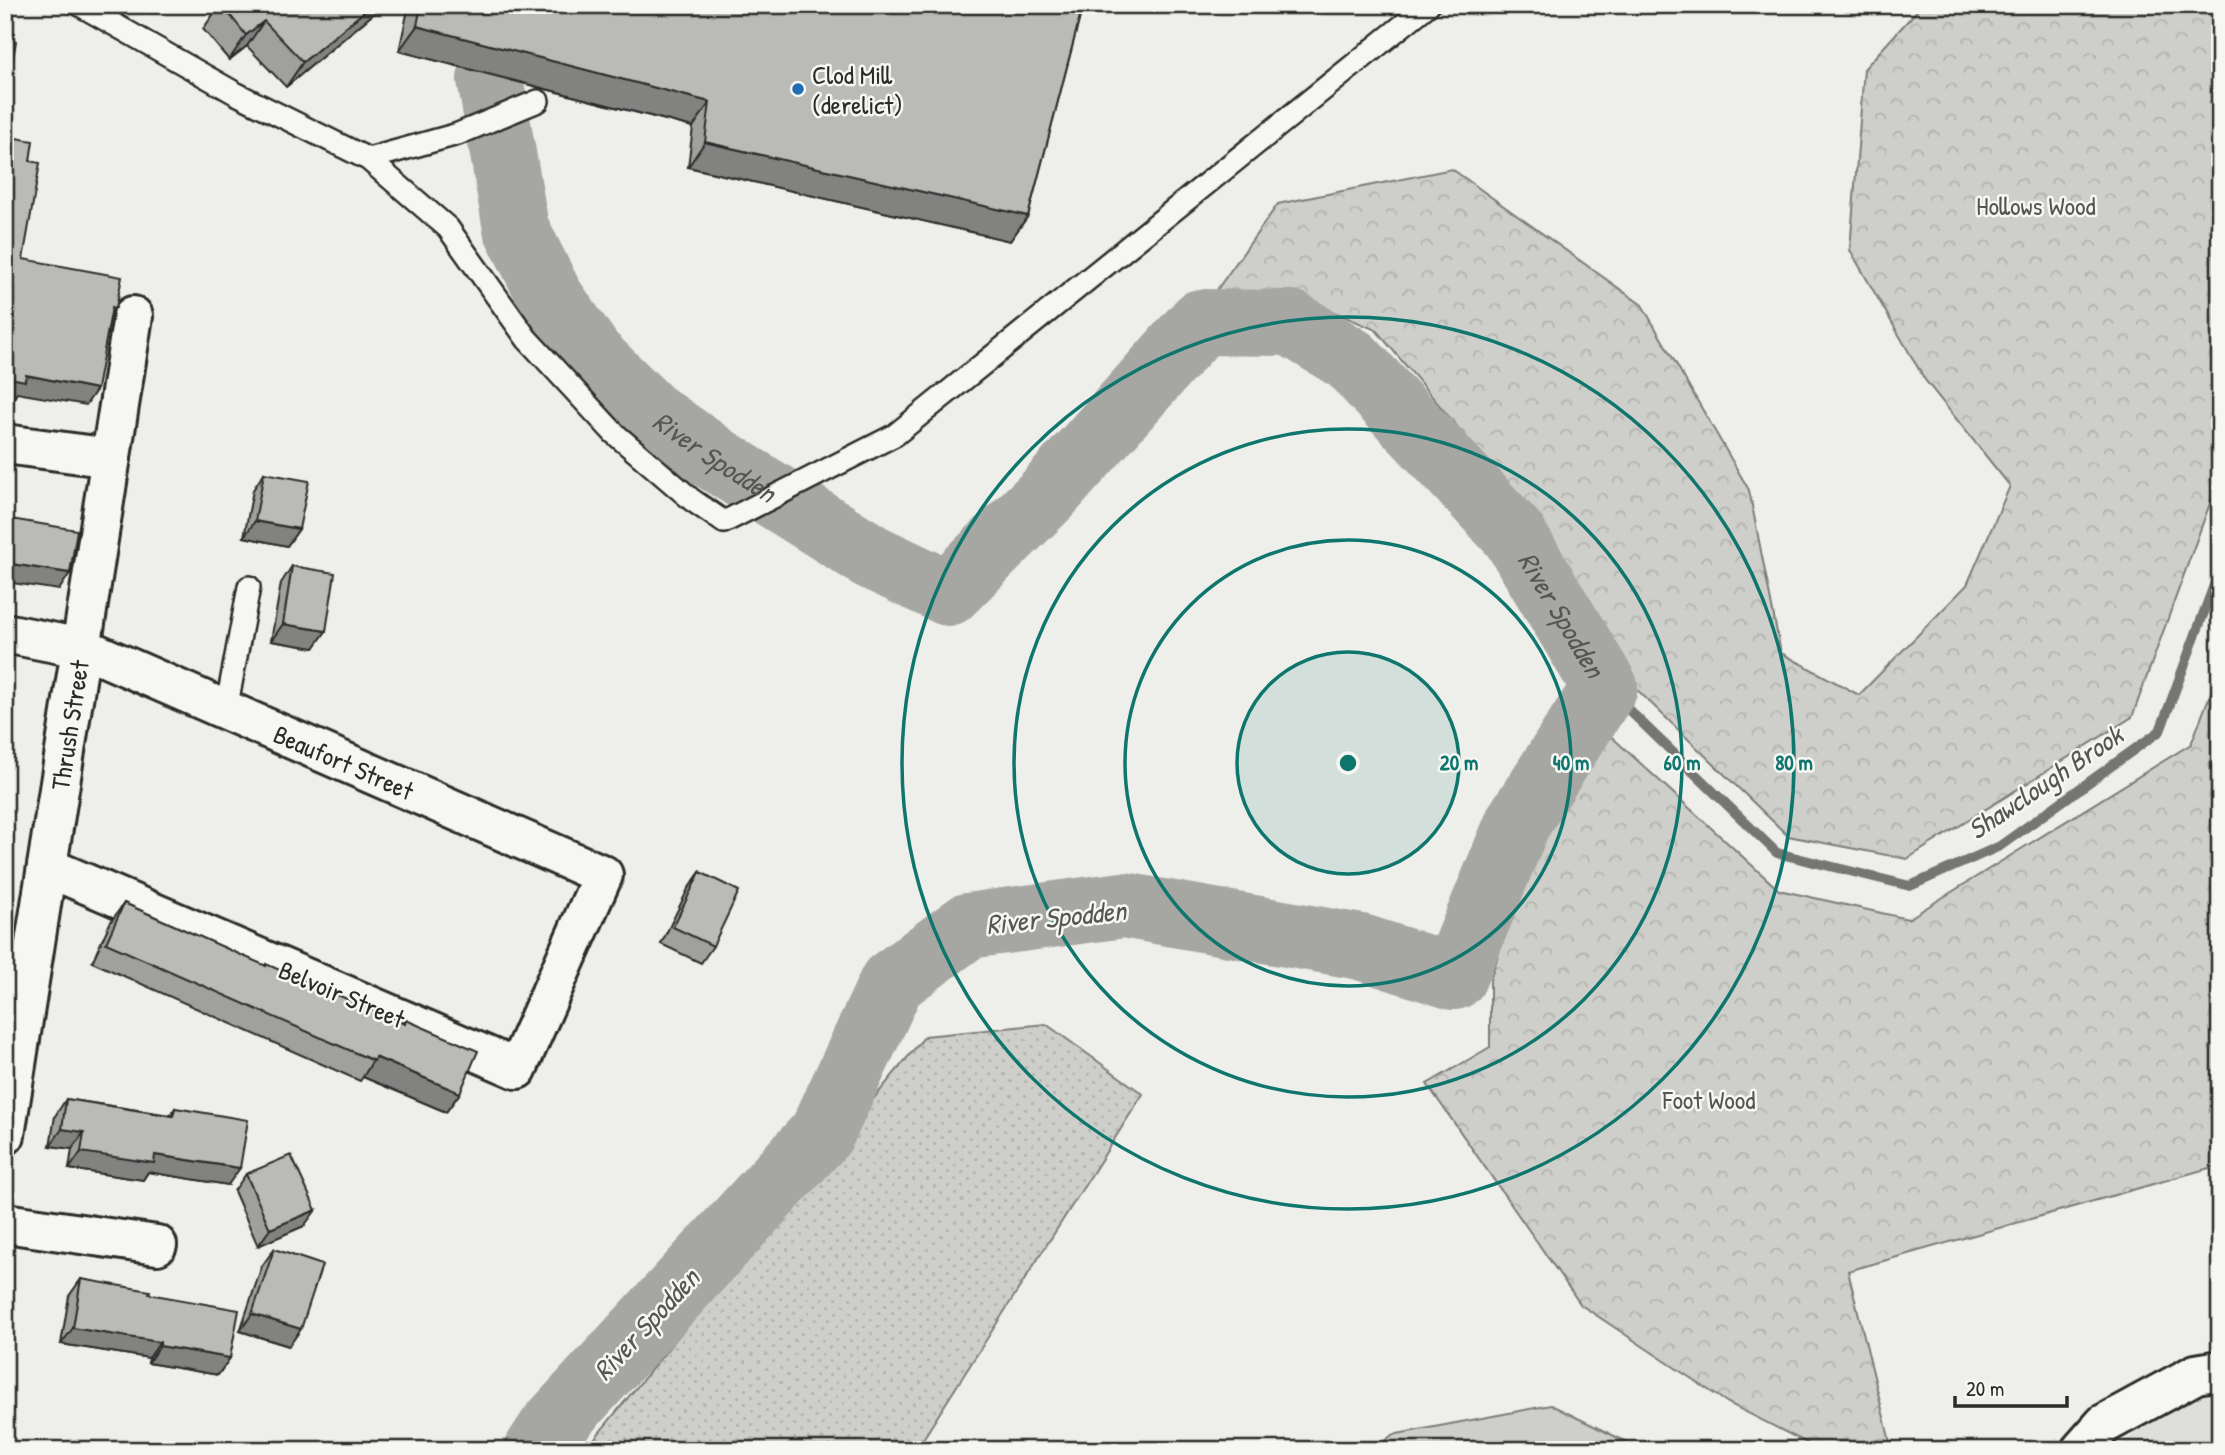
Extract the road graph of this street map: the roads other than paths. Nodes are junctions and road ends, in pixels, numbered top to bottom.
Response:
1 (80, 5) edge
2 (1429, 5) edge
3 (538, 101) dead end
4 (368, 159) junction
5 (133, 316) dead end
6 (5, 444) edge
7 (111, 458) junction
8 (249, 587) dead end
9 (5, 633) edge
10 (81, 648) junction
11 (226, 710) junction
12 (47, 867) junction
13 (570, 950) joint
14 (5, 1135) edge
15 (5, 1223) edge
16 (157, 1245) dead end
17 (2220, 1370) edge
18 (2081, 1450) edge

1 - 4 lane
2 - 4 lane
3 - 4 lane
5 - 7 street, Thrush Street
6 - 7 street
7 - 10 street, Thrush Street
8 - 11 lane
9 - 10 street, Beaufort Street
10 - 11 street, Beaufort Street
10 - 12 street, Thrush Street
11 - 13 street, Beaufort Street
12 - 13 street, Belvoir Street
12 - 14 street, Thrush Street
15 - 16 street
17 - 18 street

